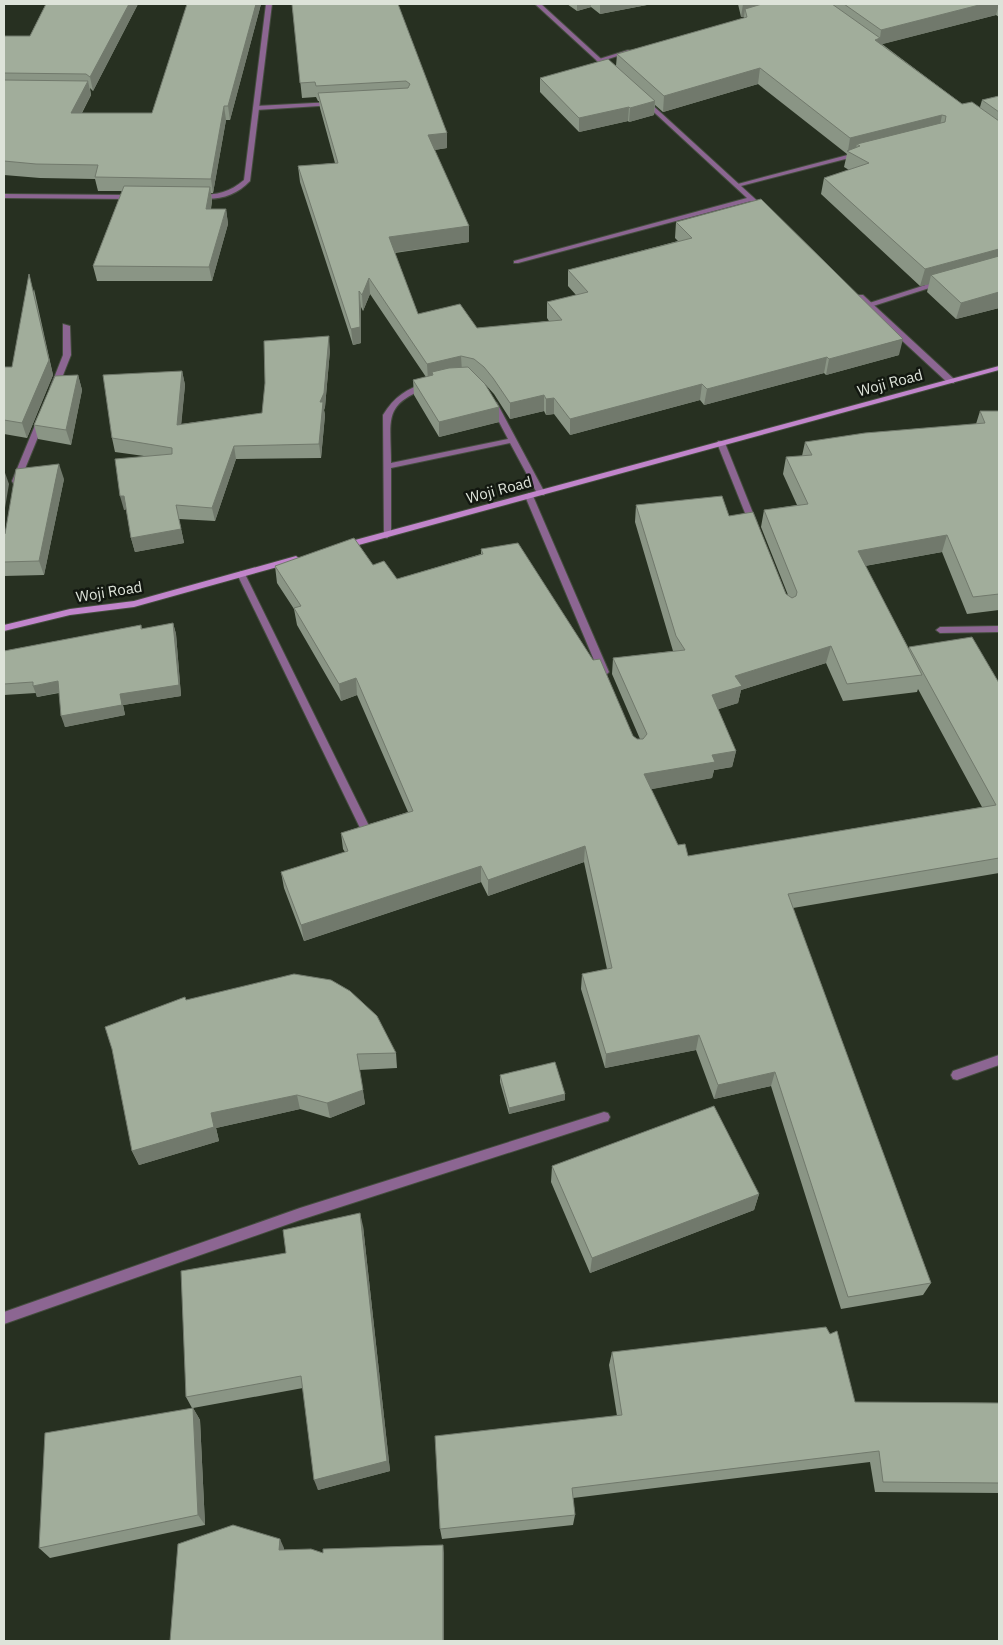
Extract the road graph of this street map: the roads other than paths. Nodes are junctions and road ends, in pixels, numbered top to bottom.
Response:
1 (269, 4) edge
2 (538, 4) edge
3 (636, 50) edge
4 (599, 60) junction
5 (614, 73) edge
6 (642, 99) edge
7 (341, 104) edge
8 (256, 108) junction
9 (862, 154) edge
10 (736, 185) junction
11 (4, 196) edge
12 (140, 197) edge
13 (189, 197) edge
14 (752, 199) junction
15 (766, 212) edge
16 (516, 262) dead end
17 (952, 280) edge
18 (853, 291) edge
19 (867, 304) junction
20 (66, 326) dead end
21 (999, 368) edge
22 (952, 381) junction
23 (437, 382) edge
24 (52, 392) edge
25 (490, 399) edge
26 (45, 411) edge
27 (513, 440) junction
28 (721, 443) junction
29 (387, 466) junction
30 (541, 493) junction
31 (13, 494) edge
32 (529, 496) junction
33 (387, 535) junction
34 (758, 536) edge
35 (333, 550) edge
36 (305, 557) edge
37 (242, 574) junction
38 (4, 628) edge
39 (999, 628) edge
40 (940, 630) dead end
41 (607, 678) edge
42 (366, 830) edge
43 (999, 1060) edge
44 (957, 1075) dead end
45 (604, 1117) dead end
46 (4, 1318) edge

1 - 8 street
2 - 4 street
3 - 4 street
4 - 5 street
6 - 10 street
7 - 8 street
8 - 13 street
9 - 10 street
10 - 14 street
11 - 12 street
14 - 15 street
14 - 16 street
17 - 19 street
18 - 19 street
19 - 22 street
20 - 24 street
21 - 22 main road, Woji Road
22 - 28 main road, Woji Road
23 - 29 street
25 - 27 street
26 - 31 street
27 - 29 street
27 - 30 street
28 - 30 main road, Woji Road
28 - 34 street
29 - 33 street
30 - 32 main road, Woji Road
32 - 33 main road, Woji Road
32 - 41 street
33 - 35 main road, Woji Road
36 - 37 main road, Woji Road
37 - 38 main road, Woji Road
37 - 42 street
39 - 40 street
43 - 44 street
45 - 46 street

